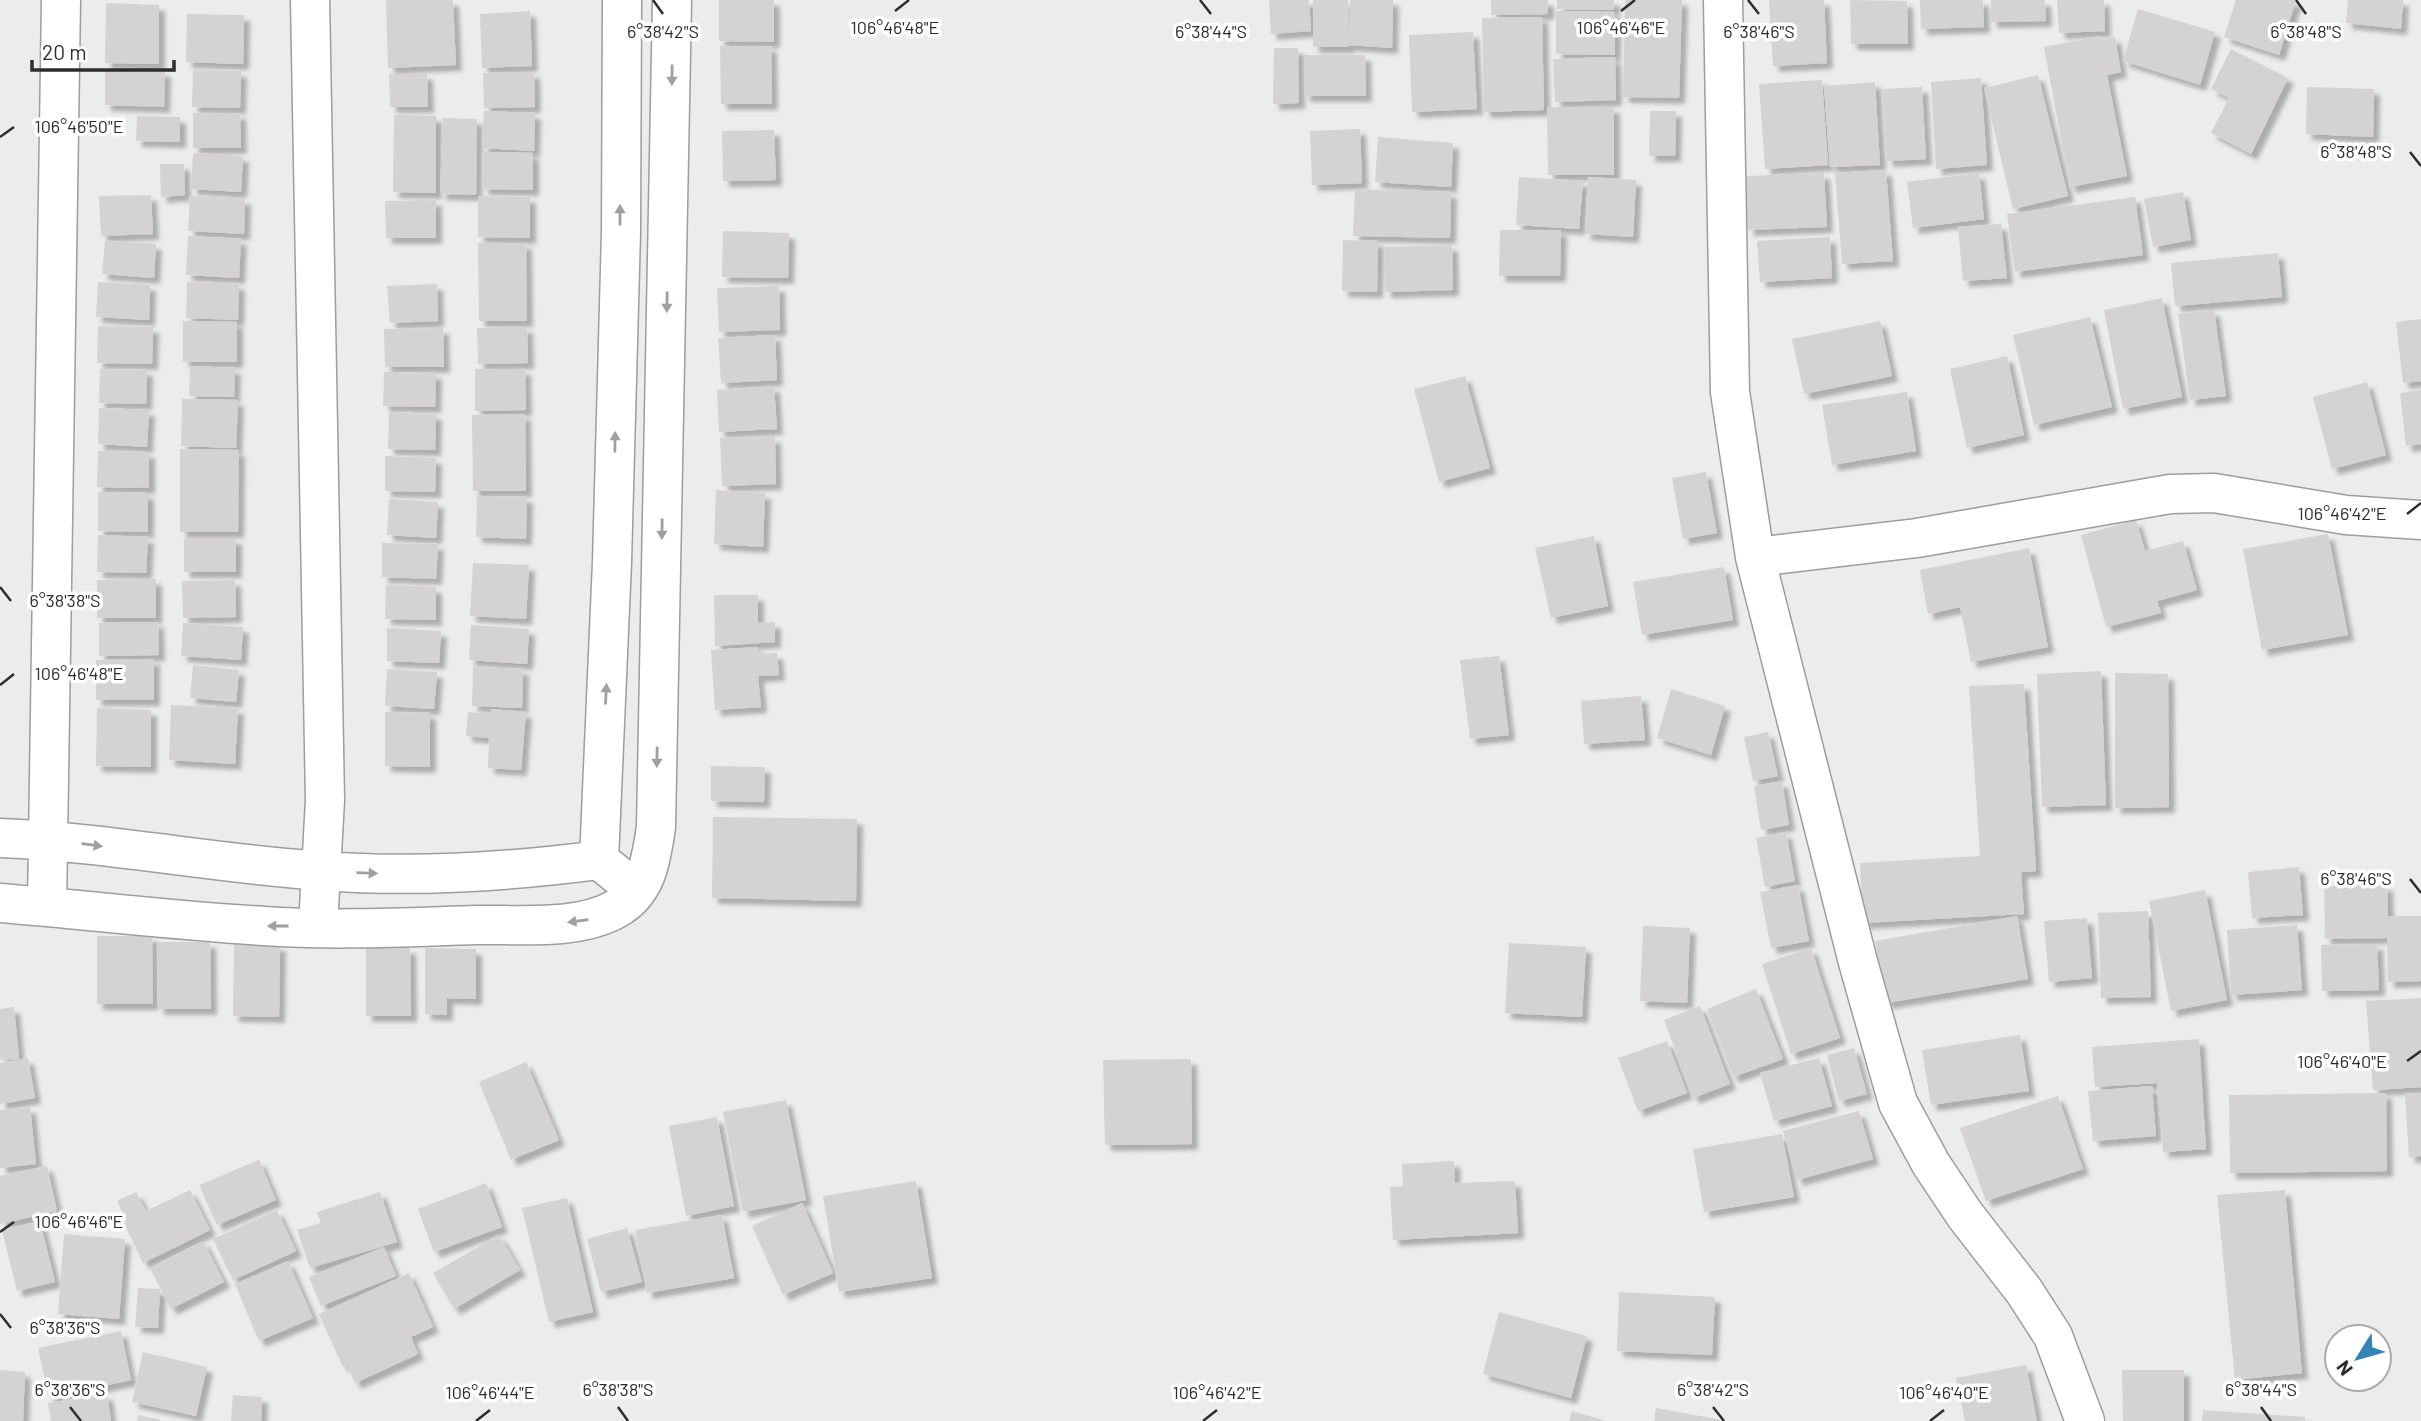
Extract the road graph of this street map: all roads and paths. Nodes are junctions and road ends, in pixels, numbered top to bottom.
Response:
1 (61, 0) edge
2 (310, 0) edge
3 (624, 0) edge
4 (1723, 0) edge
5 (672, 3) edge
6 (2421, 520) edge
7 (1755, 557) junction
8 (0, 838) edge
9 (47, 840) junction
10 (599, 860) junction
11 (323, 872) junction
12 (638, 891) junction
13 (0, 903) edge
14 (47, 907) junction
15 (318, 926) junction
16 (2085, 1421) edge

1 - 9 street
2 - 11 street
3 - 5 street
10 -> 3 street
4 - 7 street
5 -> 12 street
6 - 7 street
7 - 16 street
8 - 9 street
9 -> 11 street
9 - 14 street
11 -> 10 street
10 - 12 street
11 - 15 street
12 -> 15 street
13 - 14 street
15 -> 14 street

